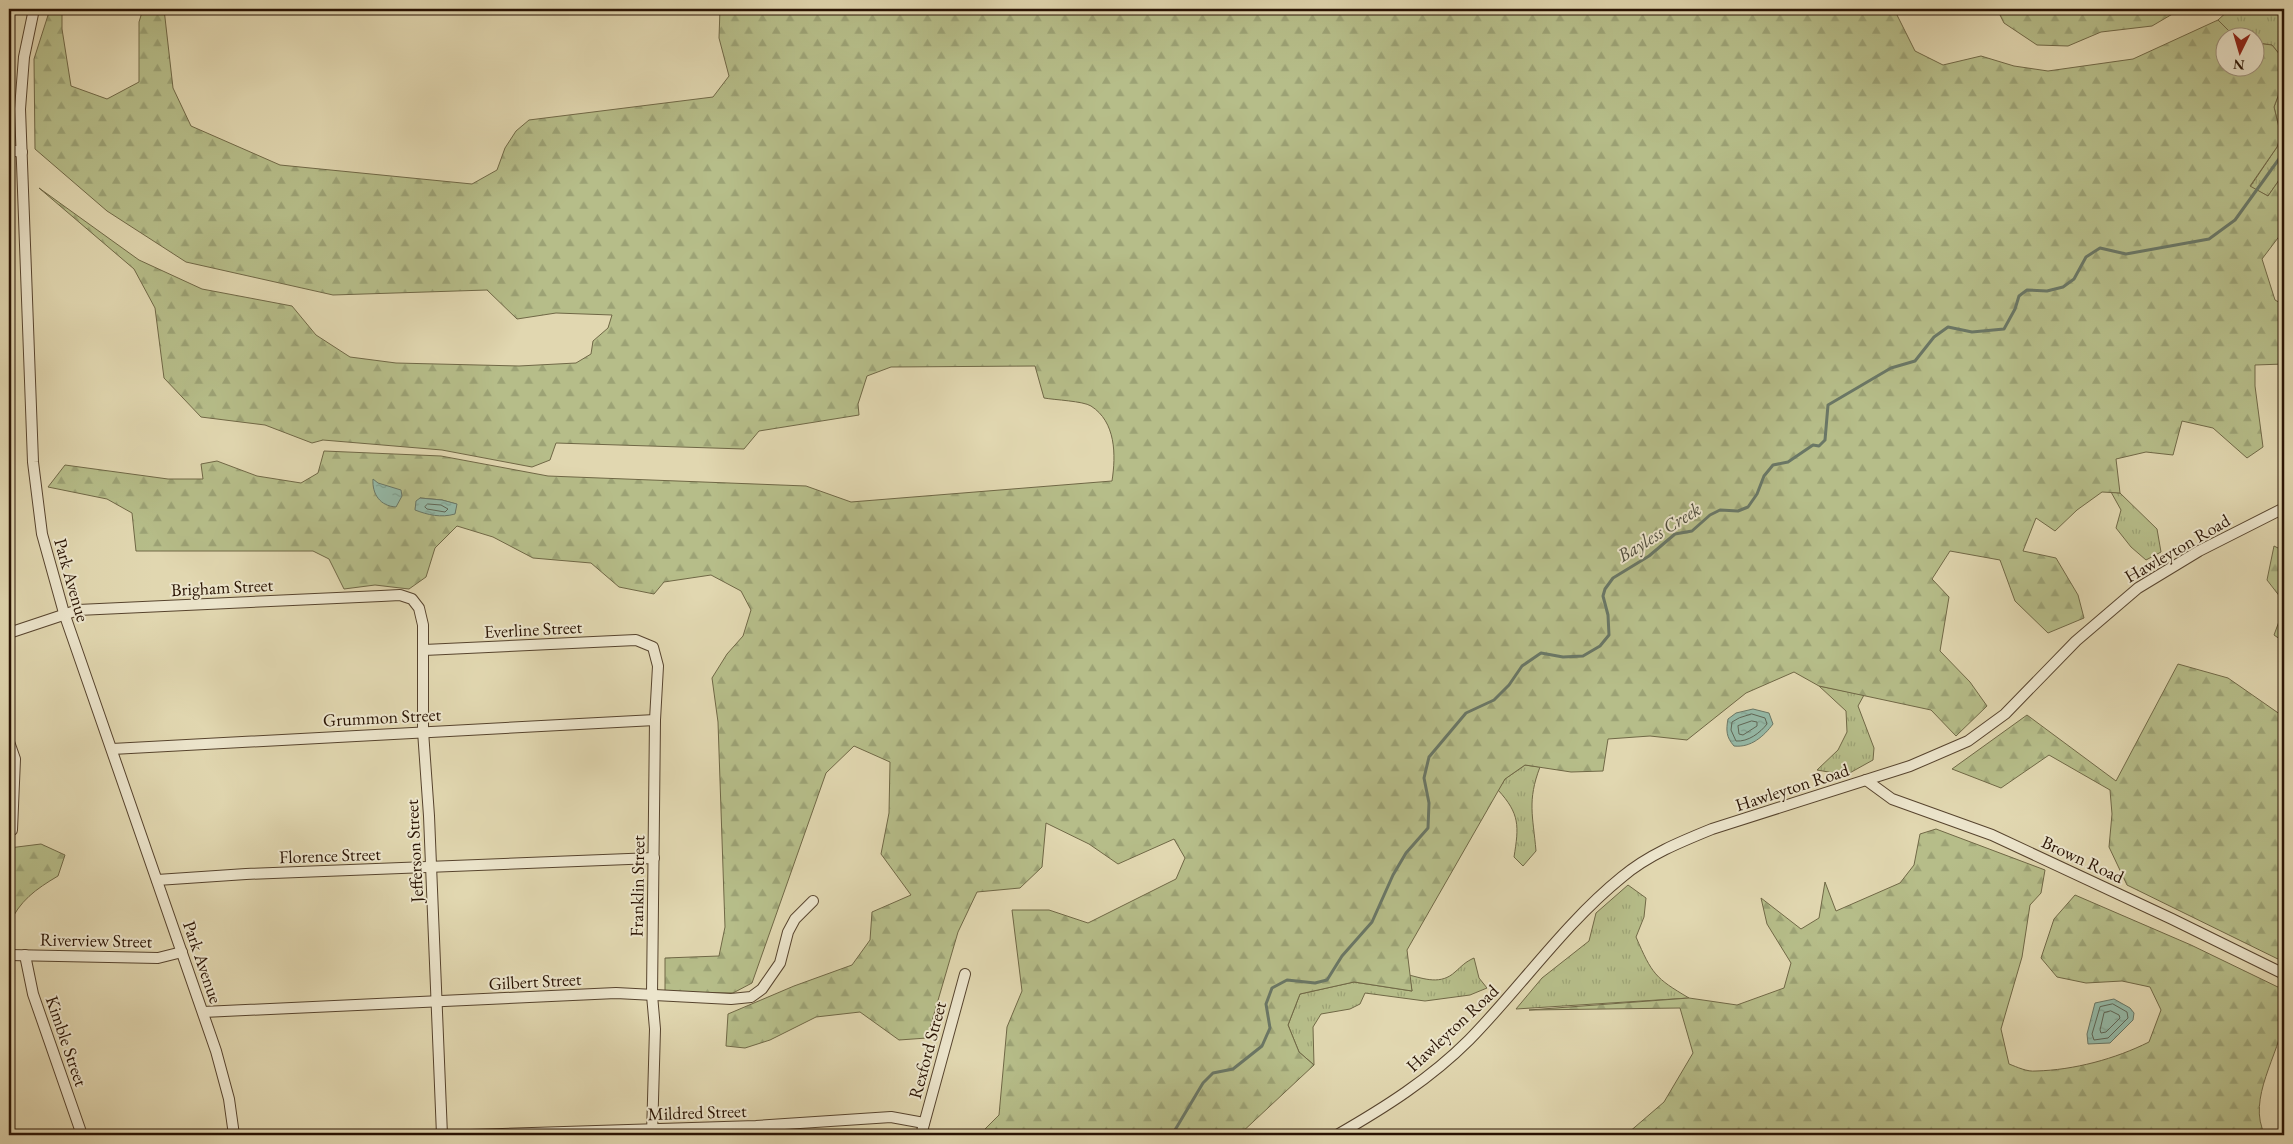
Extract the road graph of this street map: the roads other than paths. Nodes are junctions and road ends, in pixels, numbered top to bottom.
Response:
1 (34, 9) edge
2 (9, 150) edge
3 (22, 152) junction
4 (2284, 508) edge
5 (381, 596) joint
6 (64, 613) junction
7 (9, 633) edge
8 (645, 643) joint
9 (424, 650) junction
10 (655, 720) junction
11 (423, 731) junction
12 (9, 742) edge
13 (112, 749) junction
14 (1866, 780) junction
15 (12, 830) dead end
16 (654, 858) junction
17 (431, 867) junction
18 (158, 880) junction
19 (813, 901) dead end
20 (182, 952) junction
21 (9, 955) edge
22 (25, 955) junction
23 (965, 974) dead end
24 (2284, 974) edge
25 (652, 995) junction
26 (437, 1002) junction
27 (203, 1012) junction
28 (924, 1123) junction
29 (652, 1133) edge
30 (82, 1135) edge
31 (234, 1135) edge
32 (442, 1135) edge
33 (471, 1135) edge
34 (921, 1135) edge
35 (1337, 1135) edge

1 - 3 street, Park Avenue
2 - 3 street
3 - 6 street, Park Avenue
4 - 14 street, Hawleyton Road
5 - 6 street, Brigham Street
5 - 9 street, Jefferson Street
6 - 7 street, Brigham Street
6 - 13 street, Park Avenue
8 - 9 street, Everline Street
8 - 10 street, Franklin Street
9 - 11 street, Jefferson Street
10 - 11 street, Grummon Street
10 - 16 street, Franklin Street
11 - 13 street, Grummon Street
11 - 17 street, Jefferson Street
12 - 15 street
13 - 18 street, Park Avenue
14 - 24 street, Brown Road
14 - 35 street, Hawleyton Road
16 - 17 street, Florence Street
16 - 25 street, Franklin Street
17 - 18 street, Florence Street
17 - 26 street, Jefferson Street
18 - 20 street, Park Avenue
19 - 25 street, Gilbert Street
20 - 22 street, Riverview Street
20 - 27 street, Park Avenue
21 - 22 street, Riverview Street
22 - 30 street, Kimble Street
23 - 28 street, Rexford Street
25 - 26 street, Gilbert Street
25 - 29 street, Franklin Street
26 - 27 street, Gilbert Street
26 - 32 street, Jefferson Street
27 - 31 street, Park Avenue
28 - 29 street, Mildred Street
28 - 34 street, Rexford Street
29 - 33 street, Mildred Street

